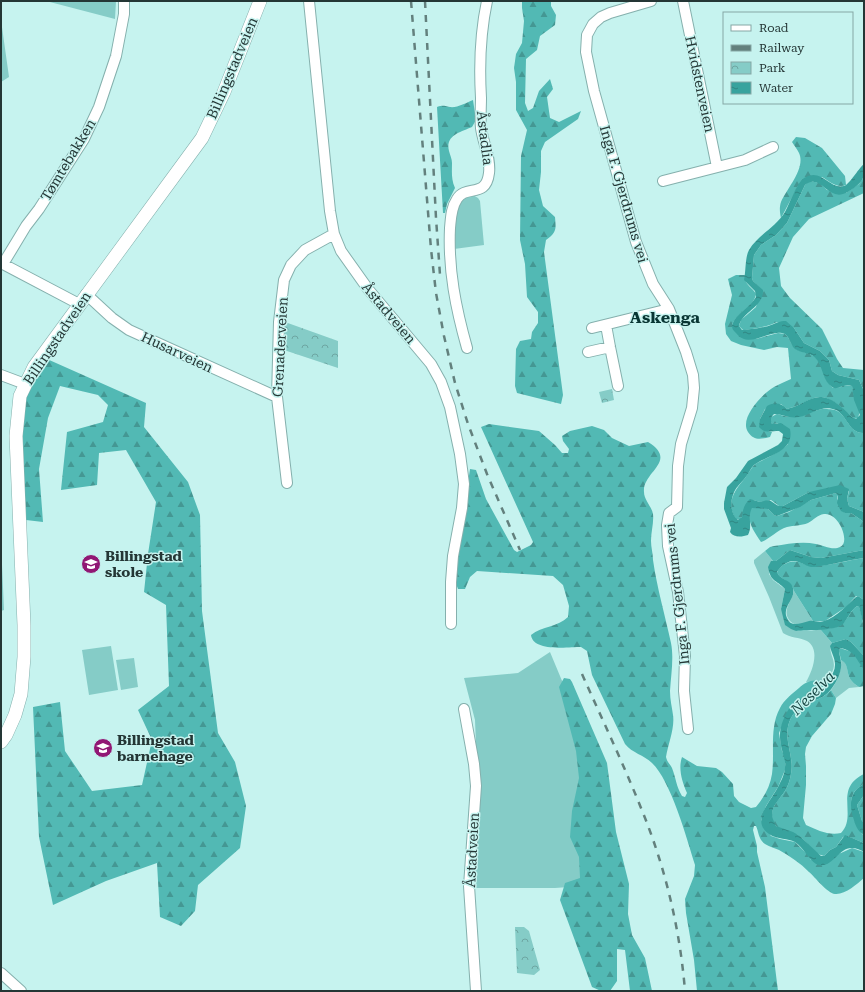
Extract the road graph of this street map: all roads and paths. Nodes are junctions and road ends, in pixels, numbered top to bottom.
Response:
1 (124, 1) edge
2 (260, 1) edge
3 (309, 1) edge
4 (487, 1) edge
5 (651, 1) edge
6 (683, 1) edge
7 (773, 147) dead end
8 (717, 167) junction
9 (663, 181) dead end
10 (334, 234) junction
11 (2, 264) edge
12 (83, 299) junction
13 (668, 309) junction
14 (606, 325) junction
15 (592, 328) dead end
16 (610, 347) junction
17 (467, 348) dead end
18 (588, 352) dead end
19 (1, 375) edge
20 (25, 384) junction
21 (618, 386) dead end
22 (277, 398) junction
23 (287, 483) dead end
24 (451, 624) dead end
25 (464, 709) dead end
26 (688, 729) dead end
27 (1, 742) edge
28 (1, 973) edge
29 (21, 991) edge
30 (476, 991) edge

1 - 11 street, Tømtebakken
2 - 12 main road, Billingstadveien
3 - 10 street, Åstadveien
4 - 17 street, Åstadlia
5 - 13 street, Inga F. Gjerdrums vei
6 - 8 street, Hvidstenveien
7 - 8 street
8 - 9 street
10 - 22 street, Grenaderveien
10 - 24 street, Åstadveien
11 - 12 street, Husarveien
12 - 20 main road, Billingstadveien
12 - 22 street, Husarveien
13 - 14 street
13 - 26 street, Inga F. Gjerdrums vei
14 - 15 street
14 - 16 street
16 - 18 street
16 - 21 street
19 - 20 street
20 - 27 main road, Billingstadveien
22 - 23 street, Grenaderveien
25 - 30 street, Åstadveien
28 - 29 street

